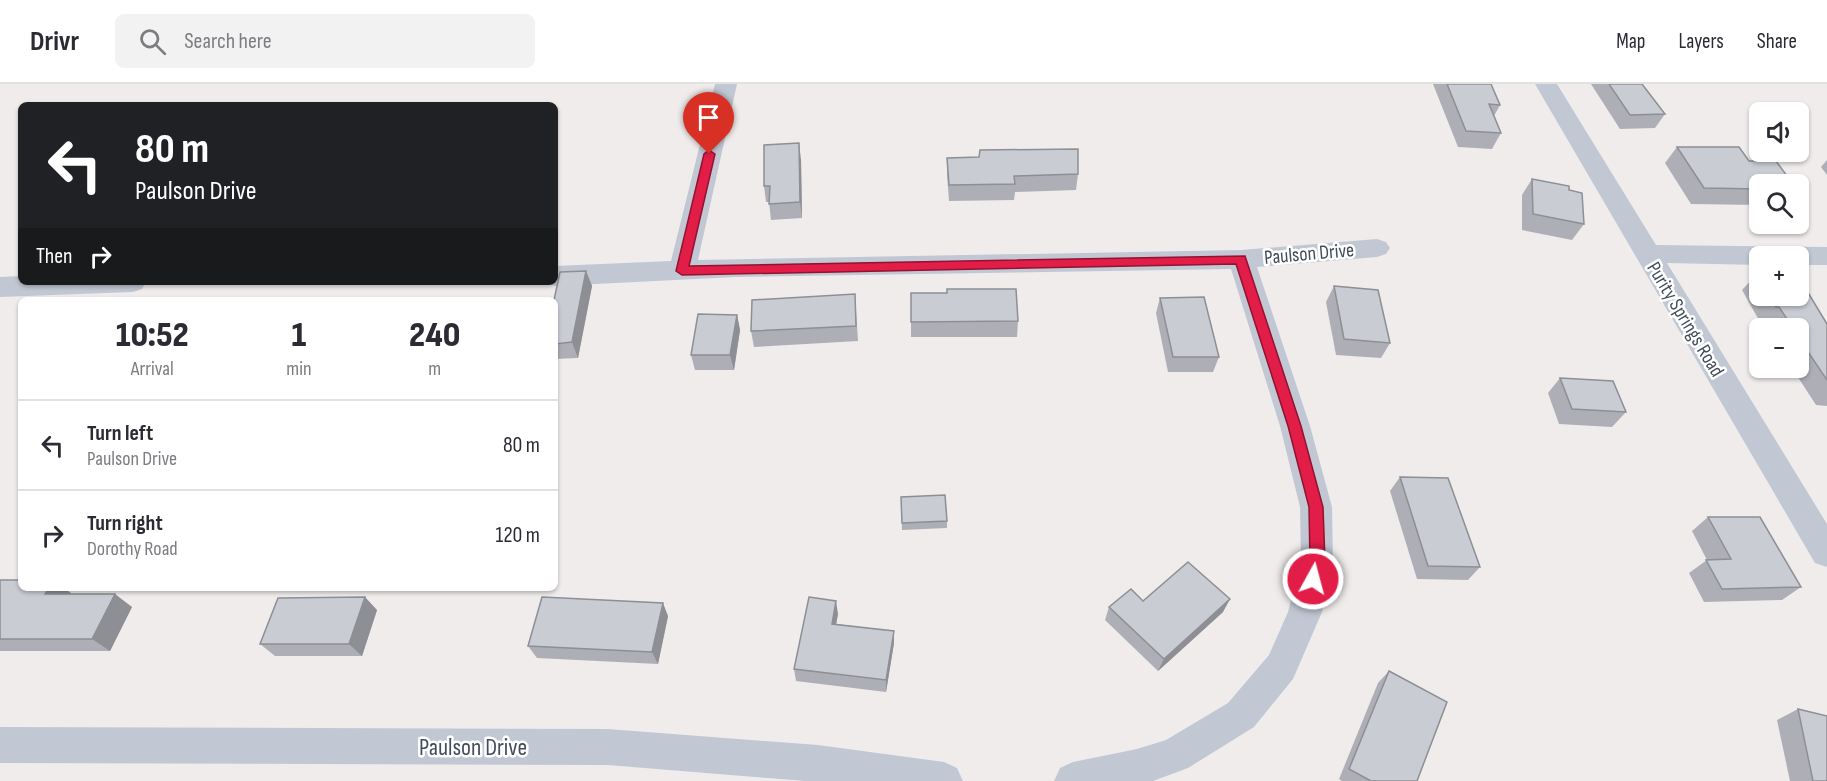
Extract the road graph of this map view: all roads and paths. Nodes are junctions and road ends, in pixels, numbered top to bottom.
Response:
1 (726, 84) edge
2 (1546, 84) edge
3 (1377, 248) dead end
4 (1647, 254) junction
5 (1827, 256) edge
6 (1240, 259) junction
7 (682, 271) junction
8 (558, 276) edge
9 (53, 285) edge
10 (0, 287) edge
11 (1827, 553) edge
12 (0, 745) edge
13 (944, 781) edge
14 (1073, 781) edge

1 - 7 street
2 - 4 street, Purity Springs Road
3 - 6 street, Paulson Drive
4 - 5 street
4 - 11 street, Purity Springs Road
6 - 7 street, Paulson Drive
6 - 14 street, Paulson Drive
7 - 8 street, Paulson Drive
9 - 10 street
12 - 13 street, Paulson Drive

